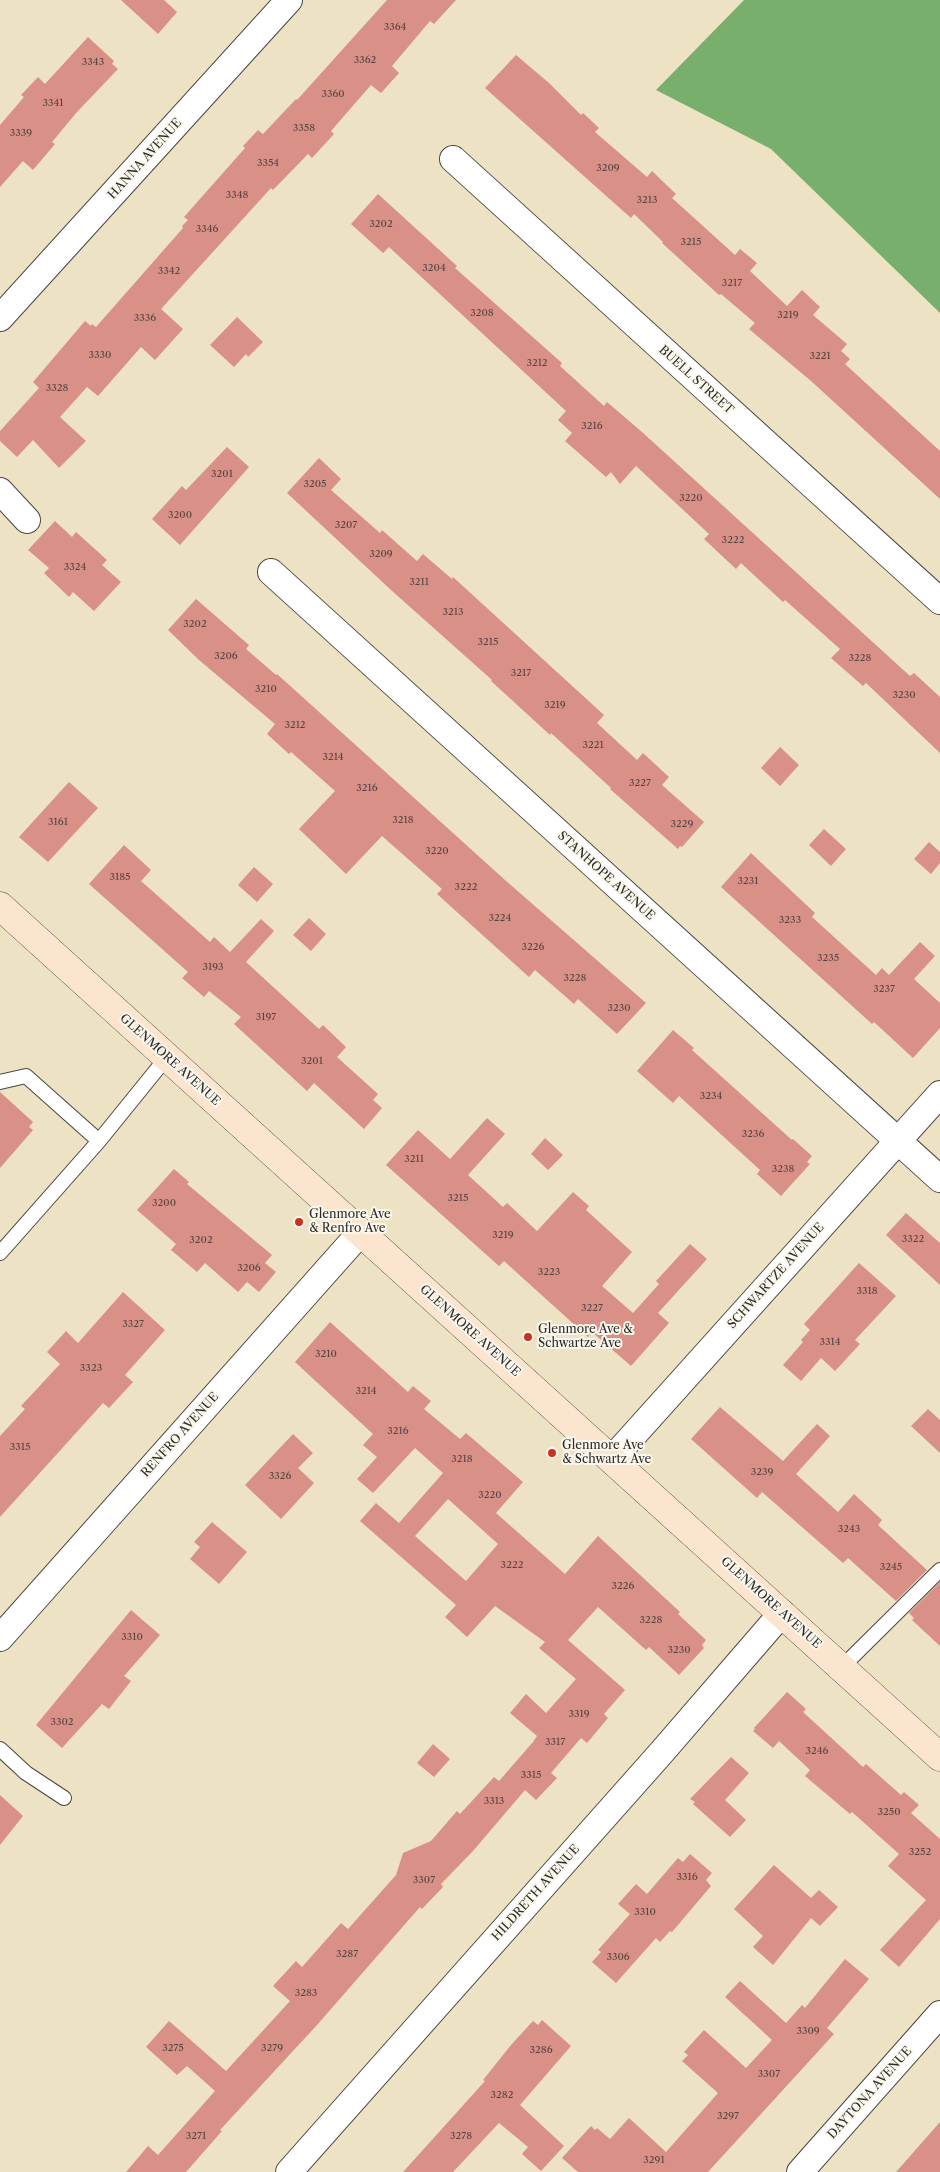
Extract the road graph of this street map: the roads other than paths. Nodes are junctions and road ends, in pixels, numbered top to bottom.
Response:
1 (289, 0) edge
2 (453, 159) dead end
3 (0, 318) edge
4 (0, 491) edge
5 (27, 520) dead end
6 (271, 572) dead end
7 (940, 601) edge
8 (0, 906) edge
9 (167, 1057) junction
10 (0, 1082) edge
11 (940, 1094) edge
12 (99, 1141) junction
13 (898, 1141) junction
14 (940, 1180) edge
15 (361, 1232) junction
16 (0, 1253) edge
17 (612, 1459) junction
18 (940, 1570) edge
19 (782, 1613) junction
20 (0, 1638) edge
21 (842, 1667) junction
22 (0, 1749) edge
23 (940, 1757) edge
24 (64, 1798) dead end
25 (940, 2014) edge
26 (289, 2172) edge
27 (800, 2172) edge

1 - 3 street, HANNA AVENUE
2 - 7 street, BUELL STREET
4 - 5 street
6 - 13 street, STANHOPE AVENUE
8 - 9 street, GLENMORE AVENUE
9 - 12 lane
9 - 15 street, GLENMORE AVENUE
10 - 12 lane
11 - 13 street, SCHWARTZE AVENUE
12 - 16 lane
13 - 14 street, STANHOPE AVENUE
13 - 17 street, SCHWARTZE AVENUE
15 - 17 street, GLENMORE AVENUE
15 - 20 street, RENFRO AVENUE
17 - 19 street, GLENMORE AVENUE
18 - 21 lane
19 - 21 street, GLENMORE AVENUE
19 - 26 street, HILDRETH AVENUE
21 - 23 street, GLENMORE AVENUE
22 - 24 lane
25 - 27 street, DAYTONA AVENUE

